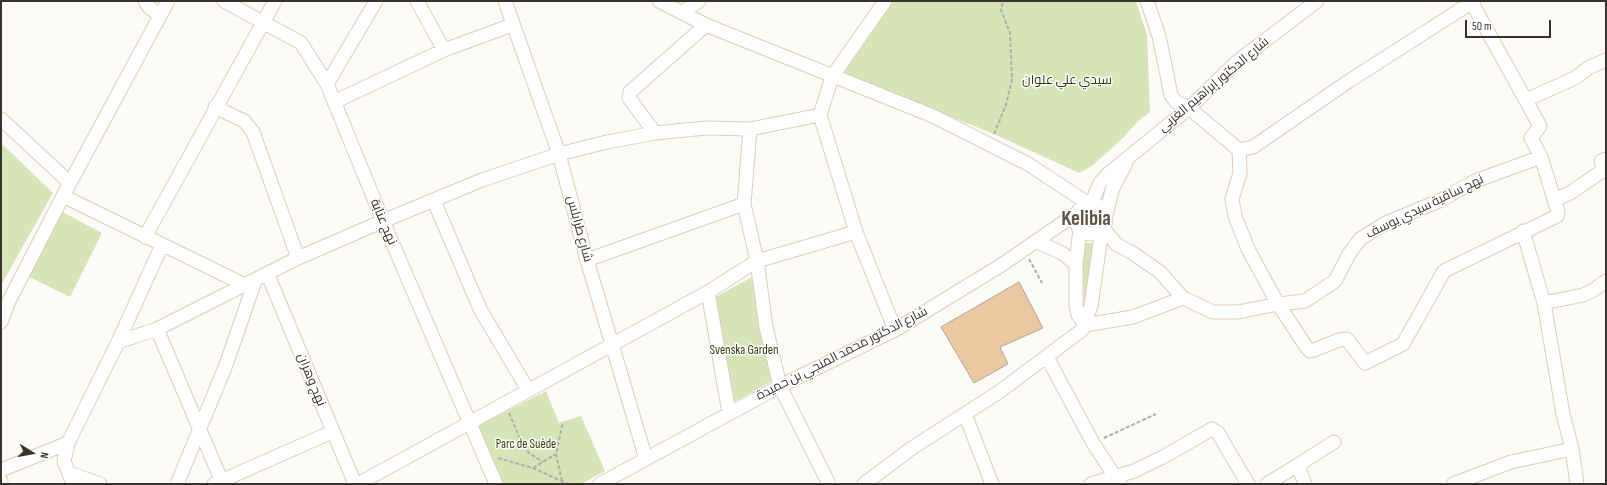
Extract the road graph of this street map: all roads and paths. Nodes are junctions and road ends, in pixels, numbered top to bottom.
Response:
1 (145, 1) edge
2 (168, 1) edge
3 (224, 1) edge
4 (275, 1) edge
5 (376, 1) edge
6 (417, 1) edge
7 (505, 1) edge
8 (659, 1) edge
9 (699, 1) edge
10 (885, 1) edge
11 (1003, 1) edge
12 (1147, 1) edge
13 (1317, 1) edge
14 (1473, 2) edge
15 (682, 12) junction
16 (160, 16) junction
17 (264, 21) junction
18 (512, 25) junction
19 (706, 25) junction
20 (444, 50) junction
21 (1606, 60) edge
22 (832, 77) junction
23 (327, 84) junction
24 (1526, 100) junction
25 (334, 102) junction
26 (215, 107) junction
27 (1189, 108) junction
28 (820, 115) junction
29 (1, 119) edge
30 (750, 129) junction
31 (655, 133) junction
32 (987, 145) junction
33 (1239, 150) junction
34 (559, 154) junction
35 (1131, 155) junction
36 (1541, 157) junction
37 (1606, 159) edge
38 (70, 183) junction
39 (63, 196) junction
40 (1556, 199) junction
41 (434, 201) junction
42 (744, 204) junction
43 (1084, 208) junction
44 (1106, 215) junction
45 (383, 221) junction
46 (1080, 229) junction
47 (1103, 229) junction
48 (1523, 231) junction
49 (856, 232) junction
50 (145, 237) junction
51 (1037, 242) junction
52 (162, 245) junction
53 (1024, 250) junction
54 (298, 258) junction
55 (587, 260) junction
56 (757, 262) junction
57 (1076, 264) junction
58 (268, 275) junction
59 (1606, 281) edge
60 (250, 283) junction
61 (1042, 283) dead end
62 (708, 292) junction
63 (1183, 298) junction
64 (5, 302) edge
65 (1544, 303) junction
66 (1278, 304) junction
67 (1, 322) edge
68 (1085, 324) junction
69 (157, 329) junction
70 (895, 330) junction
71 (118, 342) junction
72 (612, 344) junction
73 (1047, 357) junction
74 (780, 386) junction
75 (528, 390) junction
76 (505, 404) junction
77 (729, 413) junction
78 (964, 414) junction
79 (1156, 414) dead end
80 (563, 422) dead end
81 (469, 424) junction
82 (199, 426) junction
83 (332, 432) junction
84 (1334, 442) dead end
85 (68, 443) junction
86 (1093, 443) junction
87 (1572, 449) junction
88 (556, 454) junction
89 (646, 459) junction
90 (543, 462) junction
91 (487, 463) junction
92 (1298, 465) junction
93 (533, 468) junction
94 (1, 470) edge
95 (71, 478) edge
96 (620, 479) edge
97 (1117, 480) edge
98 (1, 481) edge
99 (562, 481) junction
100 (219, 483) edge
101 (2, 484) edge
102 (100, 484) edge
103 (177, 484) edge
104 (355, 484) edge
105 (358, 484) edge
106 (496, 484) edge
107 (568, 484) edge
108 (600, 484) edge
109 (829, 484) edge
110 (864, 484) edge
111 (992, 484) edge
112 (1091, 484) edge
113 (1248, 484) edge
114 (1267, 484) edge
115 (1305, 484) edge
116 (1453, 484) edge
117 (1577, 484) edge

1 - 16 street
2 - 16 street
3 - 17 street, نهج عنابة
4 - 17 street
5 - 23 street
6 - 20 street
7 - 18 street, شارع طرابلس
8 - 15 street
9 - 15 street
10 - 22 street
11 - 32 path
12 - 27 street
13 - 27 street, شارع الدكتور إبراهيم الغربي
14 - 24 street
14 - 33 street
15 - 19 street
16 - 38 street
17 - 23 street, نهج عنابة
17 - 26 street
18 - 20 street
18 - 34 street, شارع طرابلس
19 - 22 street
19 - 31 street
20 - 25 street
21 - 24 street
22 - 28 street
22 - 32 street
23 - 25 street, نهج عنابة
24 - 36 street
25 - 45 street, نهج عنابة
26 - 50 street
26 - 54 street
27 - 33 street
27 - 35 street, شارع الدكتور إبراهيم الغربي
28 - 30 street
28 - 49 street
29 - 38 street
30 - 31 street
30 - 42 street
31 - 34 street
32 - 43 street
33 - 66 street
34 - 41 street
34 - 55 street, شارع طرابلس
35 - 43 street, شارع الدكتور إبراهيم الغربي
35 - 44 street
36 - 40 street
36 - 66 street, نهج ساقية سيدي يوسف
37 - 40 street
38 - 39 street
39 - 50 street
39 - 64 street
40 - 48 street
41 - 45 street
41 - 75 street
42 - 55 street
42 - 56 street
43 - 44 street
43 - 46 street
43 - 51 street, شارع الدكتور محمد المنجي بن حميدة
44 - 47 street
45 - 54 street
45 - 81 street, نهج عنابة
46 - 47 street
46 - 57 street
47 - 63 street, نهج ساقية سيدي يوسف
47 - 68 street
48 - 65 street
48 - 66 street
49 - 56 street
49 - 70 street
50 - 52 street
51 - 53 street, شارع الدكتور محمد المنجي بن حميدة
51 - 57 street
52 - 60 street
52 - 71 street
53 - 61 path
53 - 70 street, شارع الدكتور محمد المنجي بن حميدة
54 - 58 street
55 - 72 street, شارع طرابلس
56 - 62 street
56 - 74 street
57 - 68 street
58 - 60 street
58 - 83 street, نهج وهران
59 - 65 street
60 - 69 street
60 - 82 street
62 - 72 street
62 - 77 street
63 - 66 street, نهج ساقية سيدي يوسف
63 - 68 street
64 - 67 street
65 - 87 street
68 - 73 street
69 - 71 street
69 - 82 street
70 - 74 street, شارع الدكتور محمد المنجي بن حميدة
71 - 85 street
72 - 75 street
72 - 89 street, شارع طرابلس
73 - 78 street
73 - 86 street
74 - 77 street, شارع الدكتور محمد المنجي بن حميدة
74 - 109 street
75 - 76 street
76 - 81 street
76 - 90 path
77 - 89 street, شارع الدكتور محمد المنجي بن حميدة
78 - 110 street
78 - 111 street
79 - 86 path
80 - 88 path
81 - 91 street, نهج عنابة
81 - 105 street
82 - 100 street
82 - 103 street
83 - 100 street
83 - 104 street, نهج وهران
84 - 92 street
85 - 94 street
85 - 95 street
86 - 97 street
87 - 116 street
87 - 117 street
88 - 90 path
88 - 99 path
89 - 96 street, شارع الدكتور محمد المنجي بن حميدة
90 - 93 path
91 - 93 path
91 - 106 street, نهج عنابة
92 - 114 street
92 - 115 street
93 - 99 path
95 - 102 street
96 - 108 street, شارع الدكتور محمد المنجي بن حميدة
97 - 112 street
97 - 113 street
98 - 101 street
99 - 107 path

